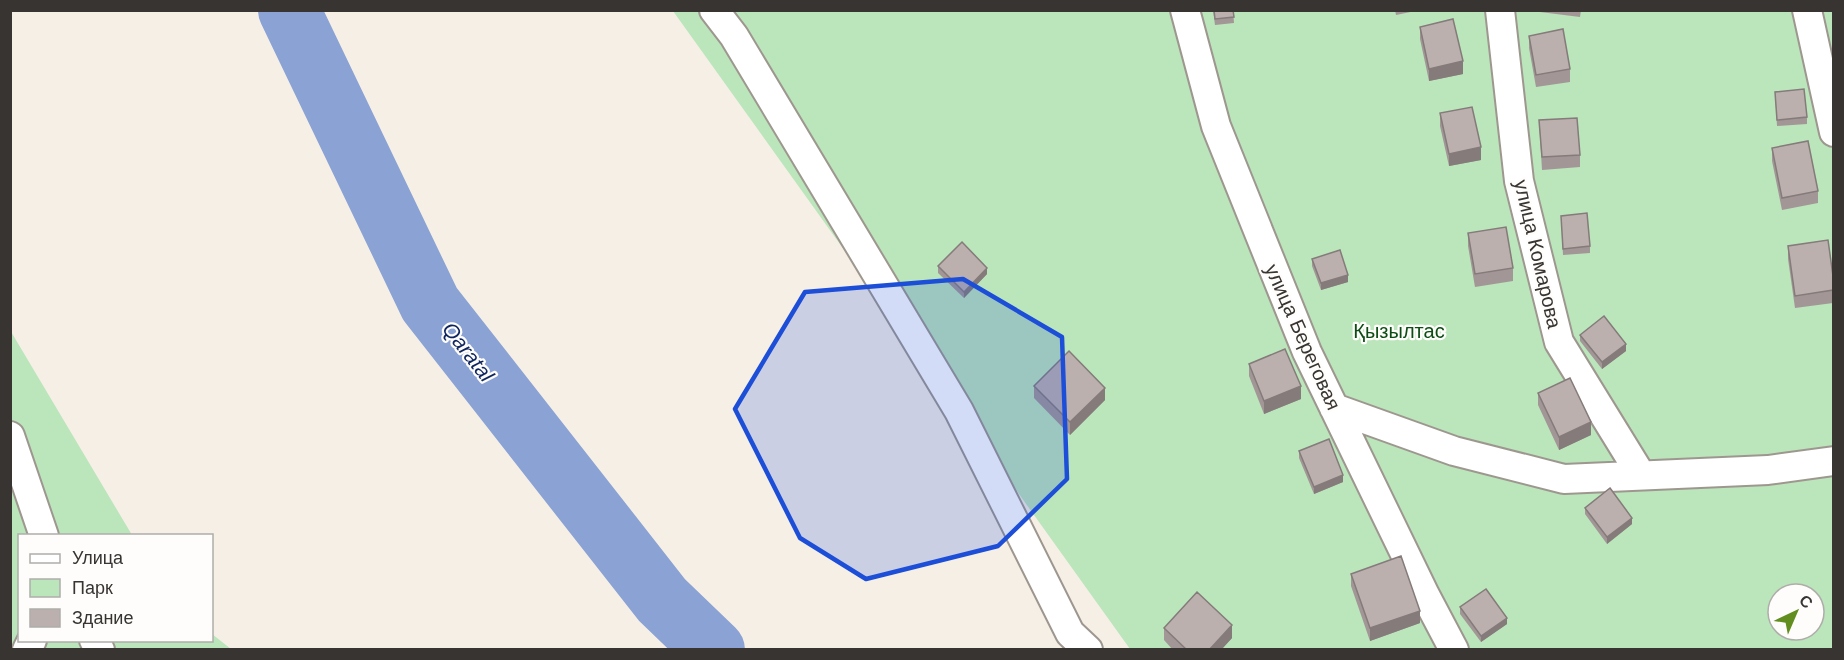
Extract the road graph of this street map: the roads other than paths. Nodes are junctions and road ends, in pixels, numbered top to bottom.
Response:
1 (714, 10) edge
2 (1185, 10) edge
3 (1500, 10) edge
4 (1807, 10) edge
5 (1833, 132) edge
6 (1334, 408) junction
7 (10, 436) edge
8 (1833, 461) edge
9 (1641, 475) junction
10 (43, 534) edge
11 (1088, 650) edge
12 (1454, 650) edge

1 - 11 street
2 - 6 street, улица Береговая
3 - 9 street, улица Комарова
4 - 5 street
6 - 9 street
6 - 12 street, улица Береговая
7 - 10 street
8 - 9 street

